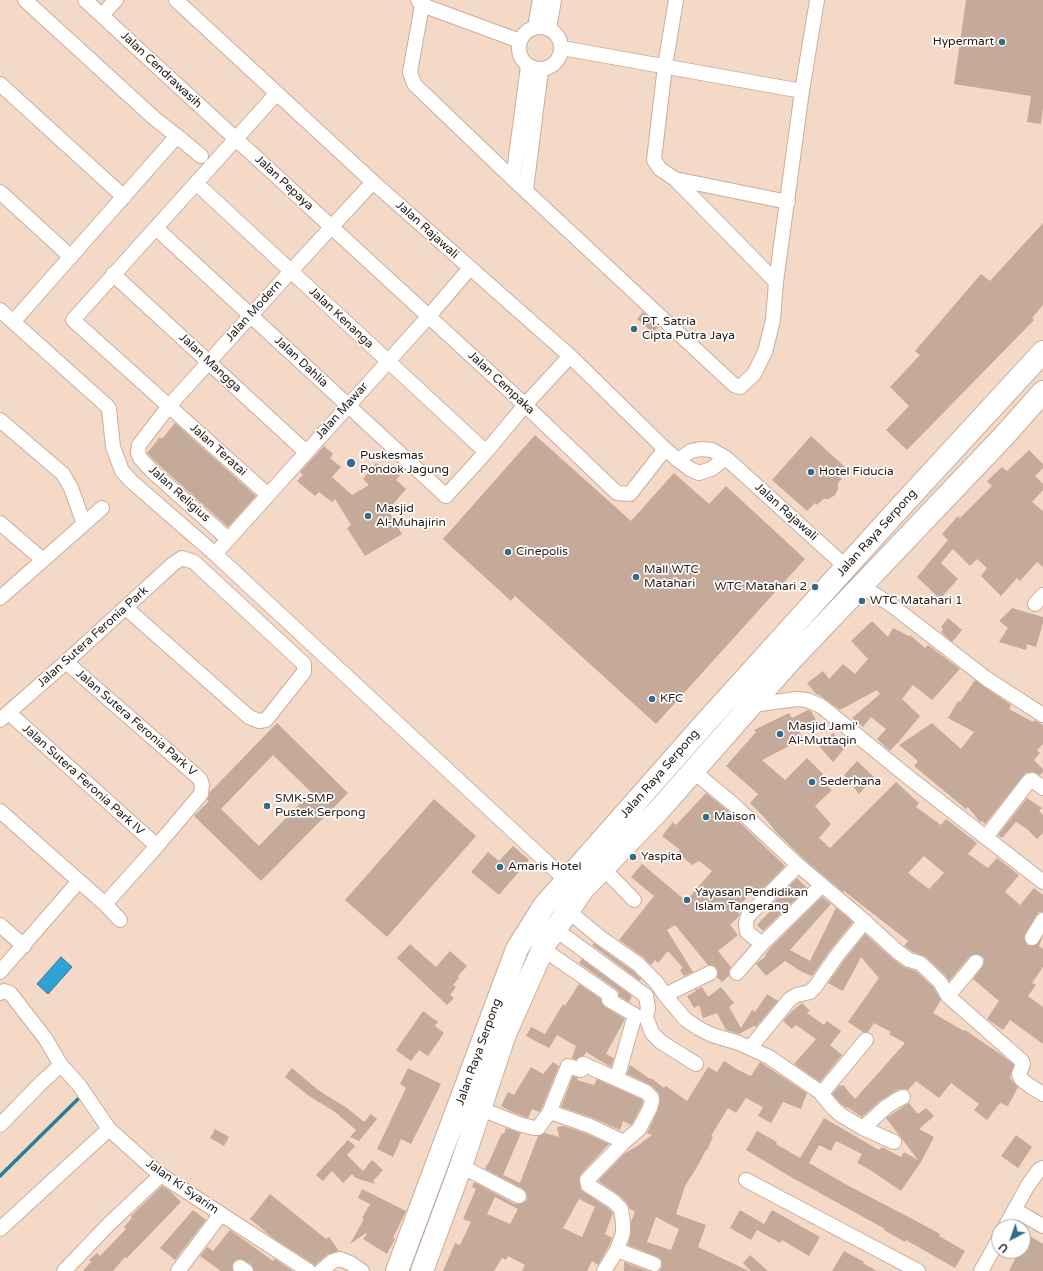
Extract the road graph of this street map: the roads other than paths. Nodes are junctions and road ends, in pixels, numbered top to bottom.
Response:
1 (25, 0) edge
2 (85, 0) edge
3 (116, 0) edge
4 (176, 0) edge
5 (540, 0) edge
6 (554, 0) edge
7 (676, 0) edge
8 (817, 0) edge
9 (421, 2) edge
10 (102, 15) junction
11 (542, 28) junction
12 (520, 41) junction
13 (562, 48) junction
14 (665, 66) junction
15 (534, 68) junction
16 (0, 84) edge
17 (802, 91) junction
18 (277, 93) junction
19 (177, 136) junction
20 (237, 139) junction
21 (201, 156) dead end
22 (514, 179) junction
23 (675, 179) junction
24 (373, 182) junction
25 (196, 183) junction
26 (526, 190) junction
27 (0, 192) edge
28 (124, 197) junction
29 (788, 202) junction
30 (331, 226) junction
31 (156, 228) junction
32 (71, 258) junction
33 (470, 268) junction
34 (290, 270) junction
35 (113, 274) junction
36 (776, 282) junction
37 (0, 310) edge
38 (251, 315) junction
39 (429, 316) junction
40 (13, 322) junction
41 (1043, 352) edge
42 (570, 356) junction
43 (387, 361) junction
44 (208, 362) junction
45 (1009, 389) junction
46 (1036, 400) edge
47 (525, 405) junction
48 (169, 406) junction
49 (348, 406) junction
50 (0, 420) edge
51 (140, 445) joint
52 (665, 449) junction
53 (306, 452) junction
54 (486, 452) junction
55 (726, 458) junction
56 (678, 460) junction
57 (268, 495) junction
58 (102, 508) dead end
59 (0, 523) edge
60 (84, 524) junction
61 (228, 539) junction
62 (215, 554) junction
63 (43, 560) junction
64 (846, 567) junction
65 (862, 586) junction
66 (0, 598) edge
67 (126, 608) junction
68 (66, 662) junction
69 (752, 705) junction
70 (1043, 715) edge
71 (4, 716) edge
72 (693, 771) junction
73 (1043, 788) edge
74 (0, 811) edge
75 (626, 813) junction
76 (642, 828) junction
77 (986, 837) junction
78 (157, 846) junction
79 (798, 865) junction
80 (603, 868) junction
81 (566, 880) junction
82 (79, 881) junction
83 (1043, 882) edge
84 (822, 885) junction
85 (634, 900) dead end
86 (105, 904) junction
87 (568, 911) junction
88 (120, 920) dead end
89 (1043, 920) edge
90 (864, 921) junction
91 (0, 925) edge
92 (555, 929) junction
93 (1032, 938) dead end
94 (762, 944) junction
95 (24, 946) junction
96 (543, 949) junction
97 (976, 962) dead end
98 (0, 972) edge
99 (710, 973) dead end
100 (737, 973) dead end
101 (0, 993) edge
102 (665, 995) junction
103 (948, 996) junction
104 (866, 1040) dead end
105 (750, 1048) junction
106 (61, 1064) junction
107 (696, 1064) dead end
108 (617, 1078) junction
109 (822, 1093) junction
110 (1043, 1094) edge
111 (904, 1096) dead end
112 (480, 1109) junction
113 (549, 1113) junction
114 (0, 1125) edge
115 (863, 1128) junction
116 (109, 1129) junction
117 (624, 1142) junction
118 (894, 1142) dead end
119 (462, 1166) junction
120 (1043, 1168) edge
121 (162, 1175) junction
122 (746, 1180) dead end
123 (519, 1196) dead end
124 (1015, 1210) junction
125 (221, 1214) junction
126 (418, 1216) junction
127 (1010, 1219) edge
128 (439, 1226) junction
129 (1043, 1226) edge
130 (0, 1229) edge
131 (618, 1250) junction
132 (991, 1253) edge
133 (654, 1264) dead end
134 (298, 1268) edge
135 (426, 1270) edge
136 (64, 1271) edge
137 (178, 1271) edge
138 (321, 1271) edge
139 (362, 1271) edge
140 (397, 1271) edge
141 (604, 1271) edge
142 (918, 1271) edge
143 (981, 1271) edge

1 - 19 street
2 - 10 street, Jalan Cendrawasih
3 - 10 street
4 - 18 street, Jalan Rajawali
5 - 11 street
6 - 11 street
7 - 14 street
8 - 17 street
9 - 12 street
9 - 22 street
10 - 20 street, Jalan Cendrawasih
11 - 12 street
11 - 13 street
12 - 15 street
13 - 14 street
13 - 15 street
14 - 17 street
14 - 23 street
15 - 22 street
15 - 26 street
16 - 28 street
17 - 29 street
18 - 20 street
18 - 24 street, Jalan Rajawali
19 - 21 street
19 - 28 street
20 - 25 street
20 - 30 street, Jalan Pepaya
22 - 26 street
23 - 29 street
23 - 36 street
24 - 30 street, Jalan Modern
24 - 33 street, Jalan Rajawali
25 - 31 street
25 - 34 street, Jalan Kenanga
26 - 36 street
27 - 32 street
28 - 32 street
29 - 36 street
30 - 34 street, Jalan Modern
30 - 39 street, Jalan Cempaka
31 - 35 street
31 - 38 street, Jalan Dahlia
32 - 40 street
33 - 39 street, Jalan Mawar
33 - 42 street, Jalan Rajawali
34 - 38 street, Jalan Modern
34 - 43 street, Jalan Kenanga
35 - 44 street, Jalan Mangga
35 - 48 street, Jalan Teratai
37 - 40 street
38 - 44 street, Jalan Modern
38 - 49 street, Jalan Dahlia
39 - 43 street, Jalan Mawar
39 - 47 street, Jalan Cempaka
40 - 62 street
41 - 45 main road, Jalan Raya Serpong
42 - 47 street
42 - 52 street, Jalan Rajawali
43 - 49 street, Jalan Mawar
43 - 54 street, Jalan Kenanga
44 - 48 street, Jalan Modern
44 - 53 street, Jalan Mangga
45 - 46 main road
45 - 64 main road, Jalan Raya Serpong
46 - 65 main road, Jalan Raya Serpong
47 - 52 street, Jalan Cempaka
47 - 54 street
48 - 51 street, Jalan Modern
48 - 57 street, Jalan Teratai
49 - 53 street, Jalan Mawar
49 - 54 street, Jalan Dahlia
50 - 60 street
51 - 61 street, Jalan Religius
52 - 56 street, Jalan Rajawali
53 - 57 street, Jalan Mawar
55 - 56 street, Jalan Rajawali
55 - 56 street, Jalan Rajawali
55 - 64 street, Jalan Rajawali
57 - 61 street, Jalan Mawar
58 - 60 street
59 - 63 street
60 - 63 street
61 - 62 street, Jalan Mawar
62 - 81 street
63 - 66 street
64 - 75 main road, Jalan Raya Serpong
65 - 69 main road, Jalan Raya Serpong
65 - 70 street
67 - 67 street, Jalan Sutera Feronia Park
67 - 68 street, Jalan Sutera Feronia Park
68 - 71 street, Jalan Sutera Feronia Park
68 - 78 street, Jalan Sutera Feronia Park V
69 - 72 main road, Jalan Raya Serpong
69 - 77 street
71 - 78 street, Jalan Sutera Feronia Park IV
72 - 76 main road, Jalan Raya Serpong
72 - 79 street
73 - 77 street
74 - 82 street
75 - 76 main road
75 - 81 main road, Jalan Raya Serpong
76 - 80 main road, Jalan Raya Serpong
77 - 83 street
78 - 86 street
79 - 84 street
79 - 94 street
80 - 85 street
80 - 87 main road, Jalan Raya Serpong
81 - 126 main road, Jalan Raya Serpong
82 - 86 street
82 - 95 street
84 - 90 street
84 - 94 street
86 - 88 street
87 - 92 main road, Jalan Raya Serpong
87 - 102 street
89 - 93 street
90 - 103 street
90 - 105 street
91 - 95 street
92 - 96 main road, Jalan Raya Serpong
92 - 107 street
94 - 100 street
95 - 98 street
96 - 108 street
96 - 112 main road, Jalan Raya Serpong
97 - 103 street
99 - 102 street
101 - 106 street, Jalan Ki Syarim
102 - 105 street
103 - 110 street
104 - 109 street
105 - 109 street
106 - 114 street
106 - 116 street, Jalan Ki Syarim
108 - 113 street
108 - 117 street
109 - 115 street
111 - 115 street
112 - 113 street
112 - 119 main road, Jalan Raya Serpong
113 - 117 street
115 - 118 street
116 - 121 street, Jalan Ki Syarim
116 - 130 street
117 - 131 street
119 - 123 street
119 - 128 main road, Jalan Raya Serpong
120 - 124 street
121 - 125 street, Jalan Ki Syarim
121 - 136 street
122 - 142 street
124 - 127 street
124 - 129 street
125 - 134 street, Jalan Ki Syarim
125 - 137 street
126 - 128 main road
126 - 140 main road, Jalan Raya Serpong
128 - 135 main road, Jalan Raya Serpong
131 - 133 street
131 - 141 street
132 - 143 street
138 - 139 street

